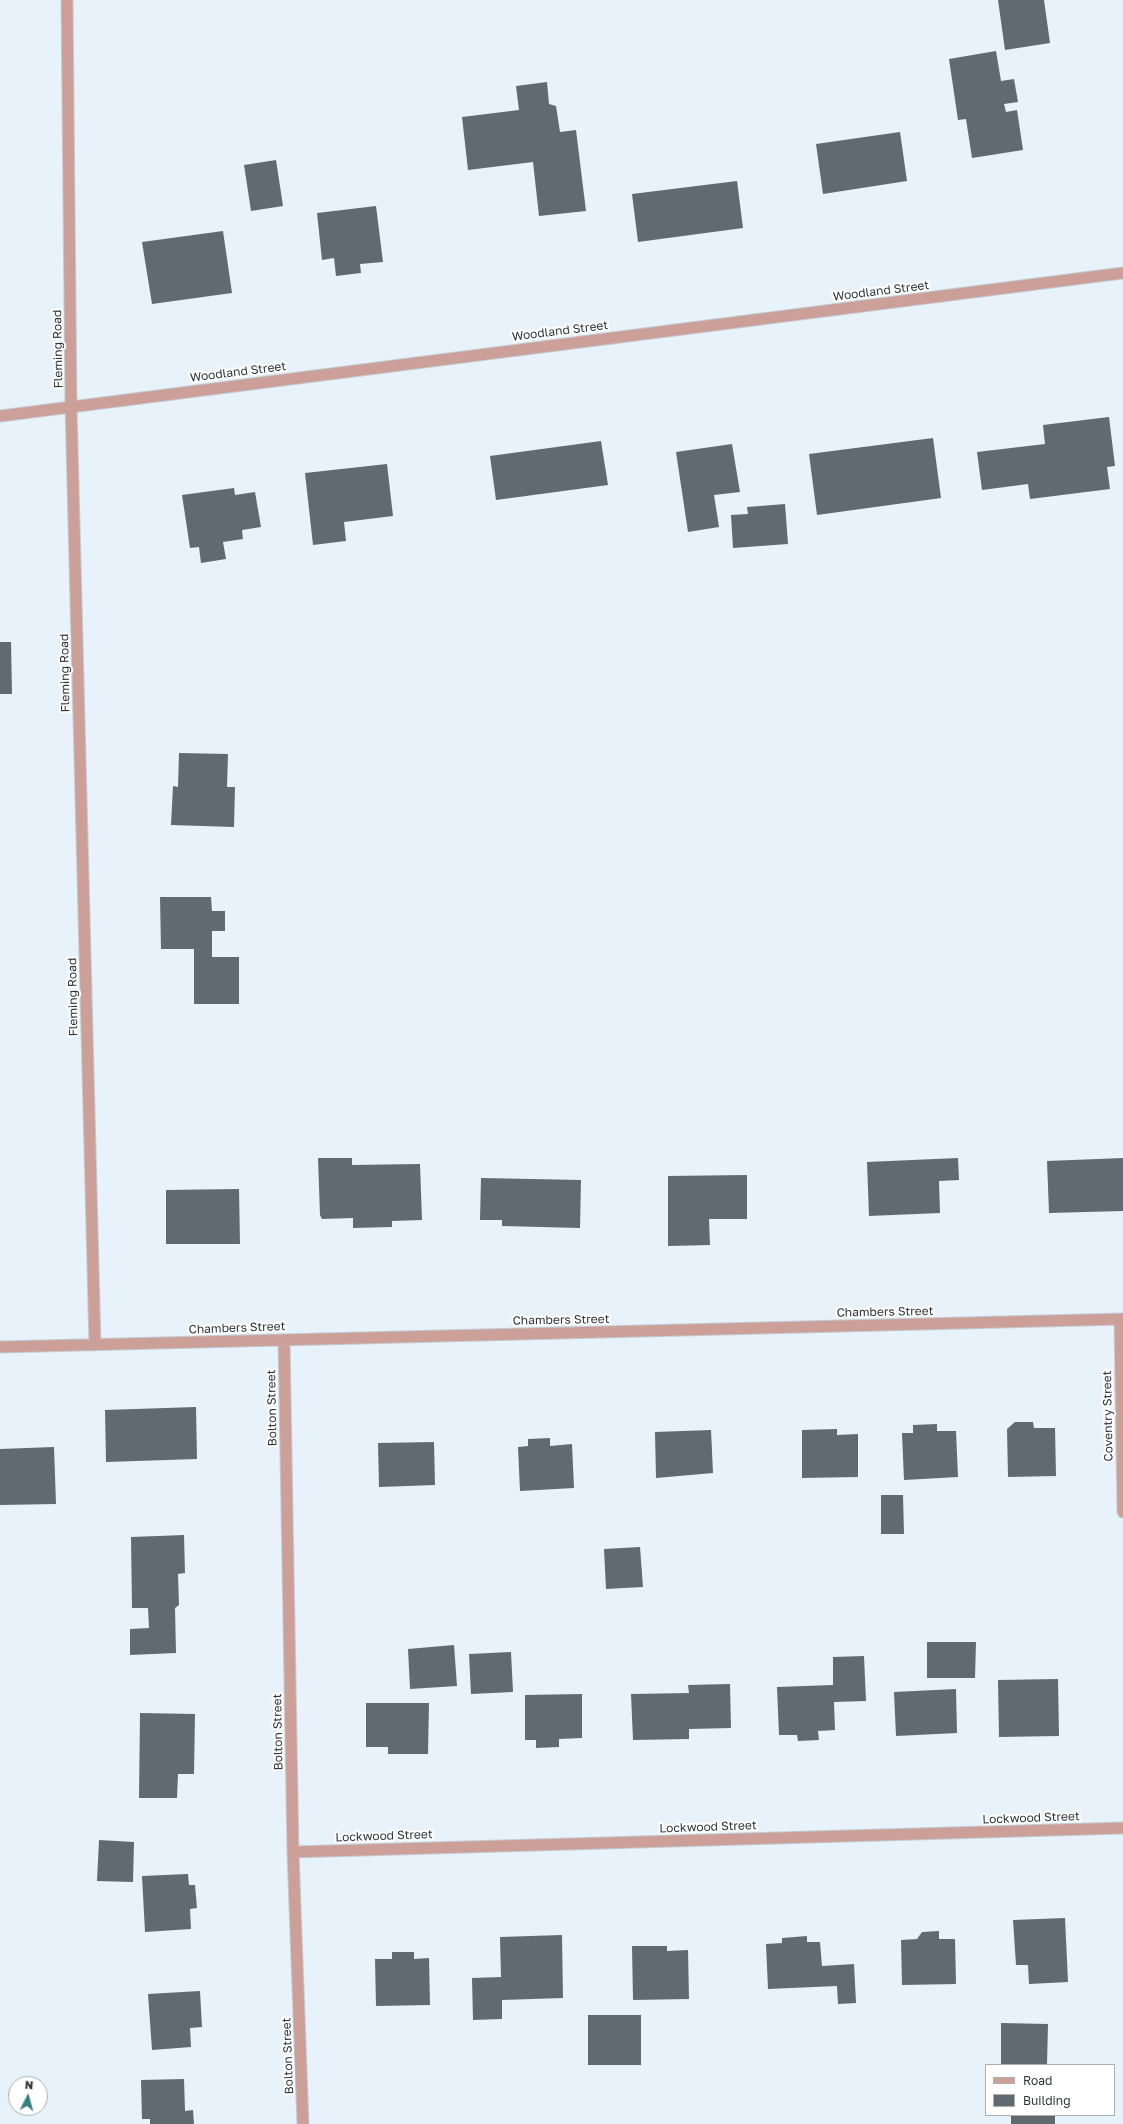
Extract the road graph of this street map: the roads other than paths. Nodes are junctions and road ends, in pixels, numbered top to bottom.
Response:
1 (67, 0) edge
2 (1123, 273) edge
3 (71, 406) junction
4 (0, 416) edge
5 (1121, 1320) edge
6 (284, 1340) junction
7 (95, 1345) junction
8 (0, 1347) edge
9 (1123, 1512) edge
10 (1123, 1828) edge
11 (293, 1852) junction
12 (303, 2124) edge

1 - 3 street, Fleming Road
2 - 3 street, Woodland Street
3 - 4 street, Woodland Street
3 - 7 street, Fleming Road
5 - 6 street, Chambers Street
5 - 9 street, Coventry Street
6 - 7 street, Chambers Street
6 - 11 street, Bolton Street
7 - 8 street, Chambers Street
10 - 11 street, Lockwood Street
11 - 12 street, Bolton Street

